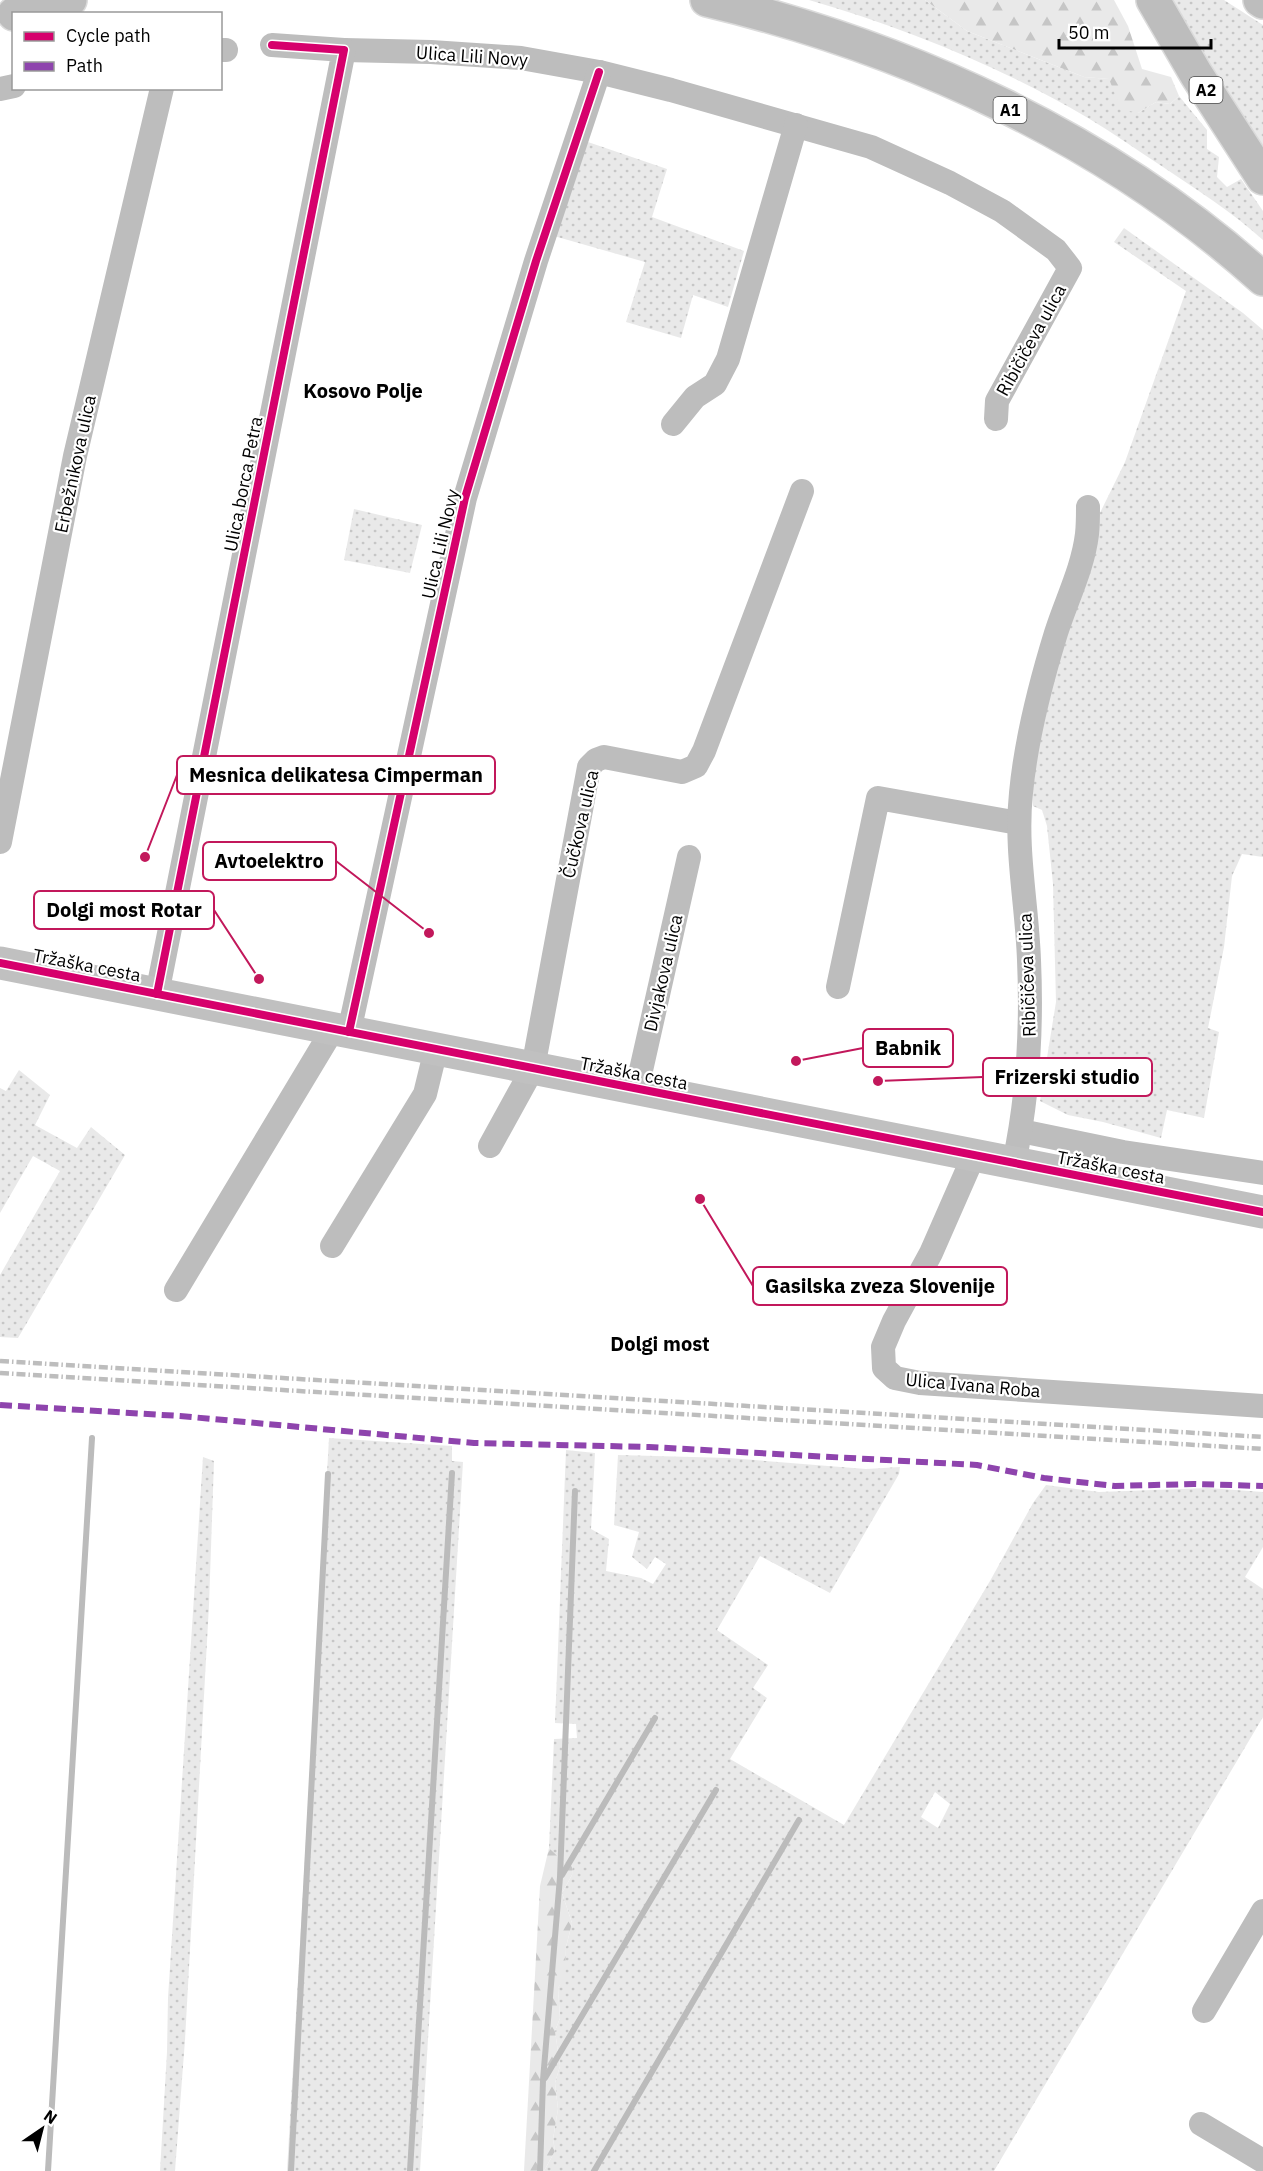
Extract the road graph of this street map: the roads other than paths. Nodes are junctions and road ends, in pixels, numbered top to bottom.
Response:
1 (70, 0) edge
2 (708, 0) edge
3 (1153, 0) edge
4 (22, 12) edge
5 (272, 45) dead end
6 (344, 50) junction
7 (599, 72) junction
8 (162, 90) edge
9 (795, 124) junction
10 (1263, 178) edge
11 (950, 183) joint
12 (1263, 279) edge
13 (996, 419) dead end
14 (673, 424) dead end
15 (802, 491) dead end
16 (1088, 507) dead end
17 (1018, 823) junction
18 (0, 842) edge
19 (689, 857) dead end
20 (0, 963) edge
21 (838, 987) dead end
22 (157, 994) junction
23 (341, 1030) junction
24 (436, 1049) junction
25 (532, 1068) junction
26 (637, 1088) junction
27 (1021, 1131) junction
28 (490, 1146) dead end
29 (974, 1155) junction
30 (1014, 1163) junction
31 (1263, 1173) edge
32 (1263, 1212) edge
33 (332, 1245) dead end
34 (176, 1290) dead end
35 (1263, 1406) edge
36 (1263, 1911) edge
37 (1204, 2011) dead end
38 (1201, 2124) dead end
39 (1263, 2161) edge

1 - 4 highway
2 - 12 highway, A1
3 - 10 highway, A2
5 - 6 street
6 - 7 street, Ulica Lili Novy
6 - 22 street, Ulica borca Petra
7 - 9 street, Ulica Lili Novy
7 - 23 street, Ulica Lili Novy
8 - 18 street, Erbežnikova ulica
9 - 11 street, Ulica Lili Novy
9 - 14 street
11 - 13 street, Ribičičeva ulica
15 - 25 street, Čučkova ulica
16 - 17 street, Ribičičeva ulica
17 - 21 street
17 - 27 street, Ribičičeva ulica
19 - 26 street, Divjakova ulica
20 - 22 main road, Tržaška cesta
22 - 23 main road, Tržaška cesta
23 - 24 main road, Tržaška cesta
23 - 34 street
24 - 25 main road, Tržaška cesta
24 - 33 street
25 - 26 main road, Tržaška cesta
25 - 28 street
26 - 29 main road, Tržaška cesta
27 - 30 street, Ribičičeva ulica
27 - 31 street
29 - 30 main road, Tržaška cesta
29 - 35 street, Ulica Ivana Roba
30 - 32 main road, Tržaška cesta
36 - 37 street
38 - 39 street

